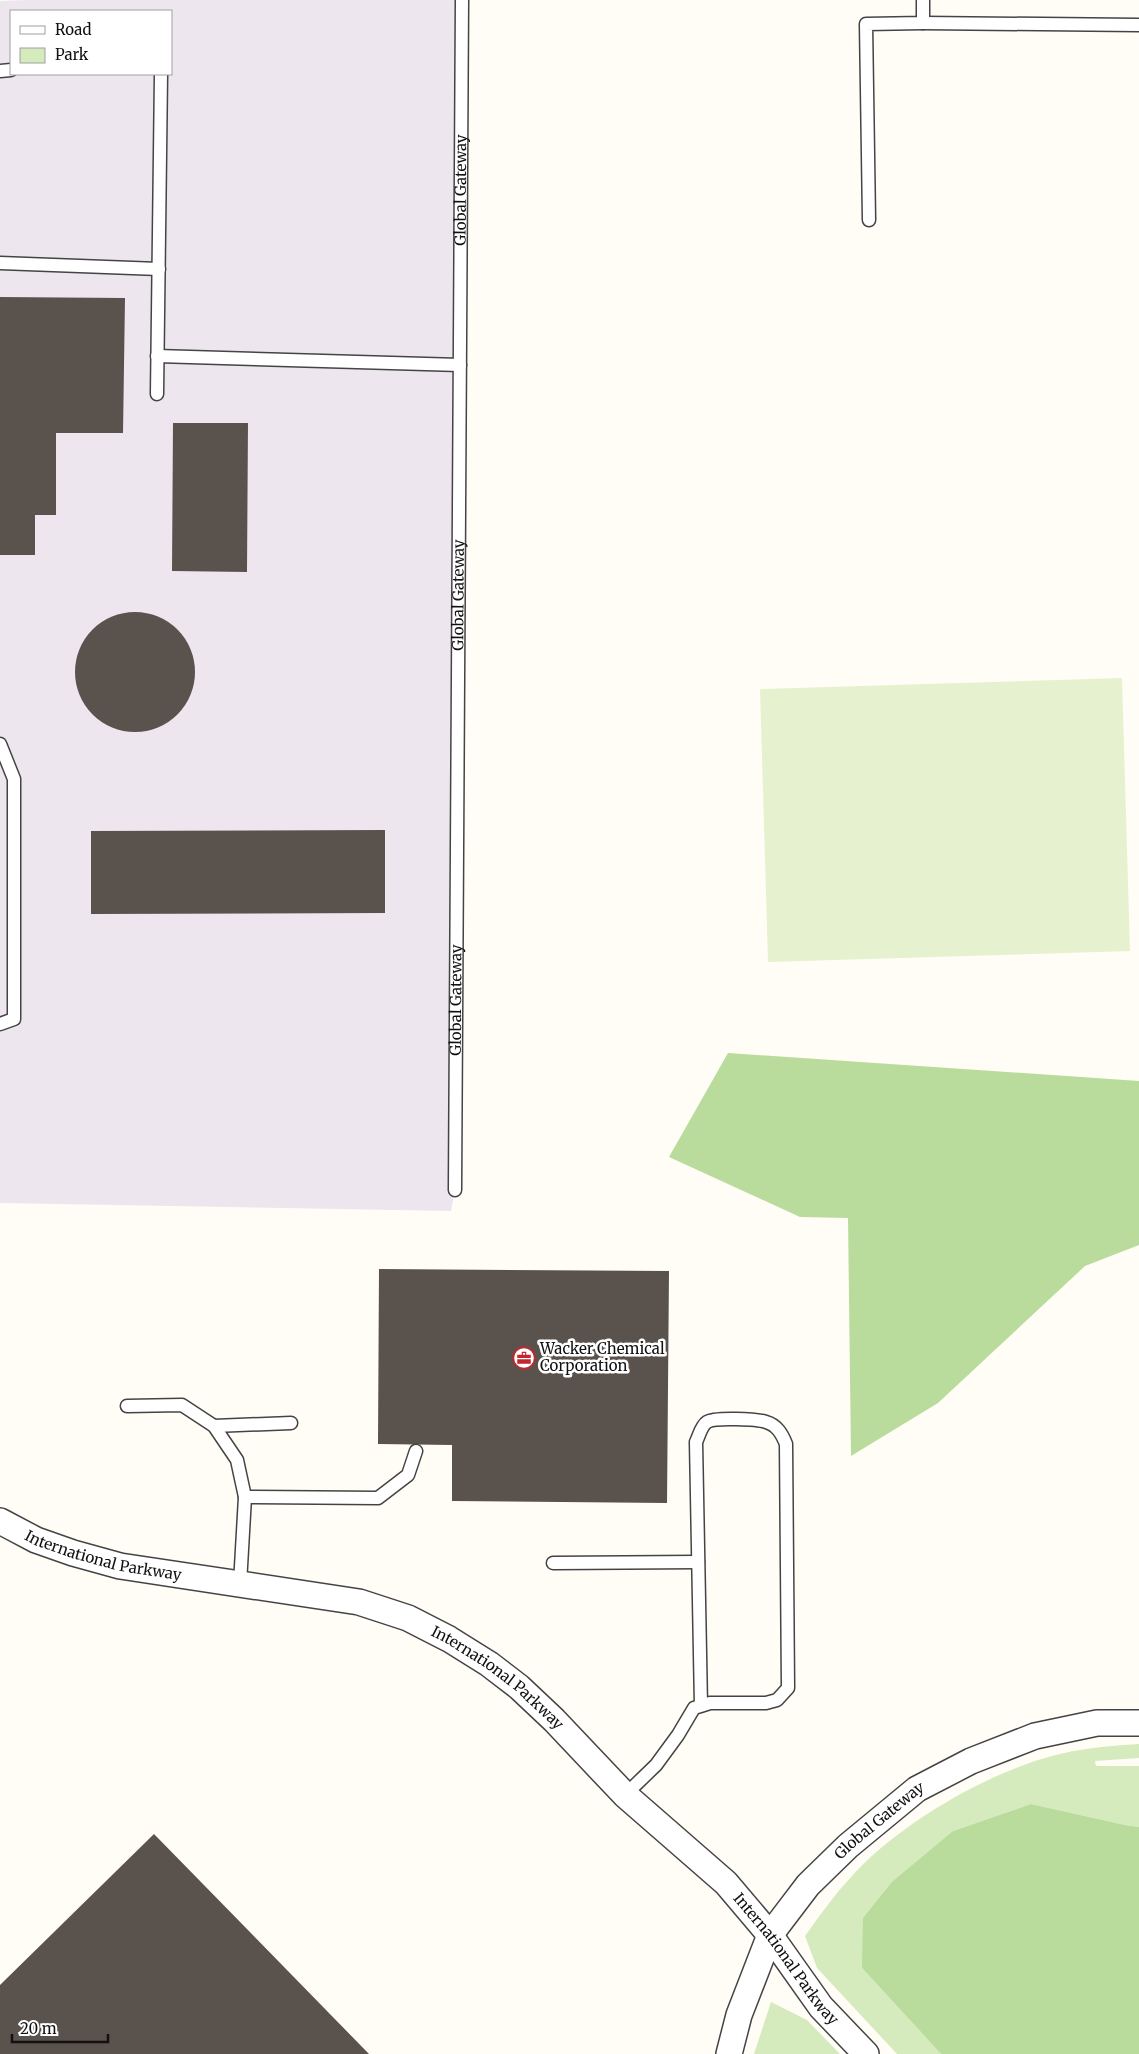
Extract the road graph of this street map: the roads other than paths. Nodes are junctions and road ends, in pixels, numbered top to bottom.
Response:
1 (462, 0) edge
2 (923, 0) edge
3 (923, 23) junction
4 (1139, 25) edge
5 (161, 75) edge
6 (869, 220) dead end
7 (0, 263) edge
8 (159, 268) junction
9 (157, 356) junction
10 (460, 366) junction
11 (157, 394) dead end
12 (0, 744) edge
13 (0, 1024) edge
14 (455, 1190) dead end
15 (127, 1406) dead end
16 (291, 1424) dead end
17 (214, 1426) junction
18 (416, 1451) dead end
19 (245, 1497) junction
20 (0, 1522) edge
21 (698, 1562) junction
22 (553, 1563) dead end
23 (240, 1584) junction
24 (701, 1706) junction
25 (1139, 1723) edge
26 (625, 1795) junction
27 (770, 1935) junction
28 (729, 2054) edge
29 (866, 2054) edge

1 - 10 lane, Global Gateway
2 - 3 lane
3 - 4 lane
3 - 6 lane
5 - 8 lane
7 - 8 lane
8 - 9 lane
9 - 10 lane
9 - 11 lane
10 - 14 lane, Global Gateway
12 - 13 lane
15 - 17 lane
16 - 17 lane
17 - 19 lane
18 - 19 lane
19 - 23 lane
20 - 23 street, International Parkway
21 - 22 lane
21 - 24 lane
21 - 24 lane
23 - 26 street, International Parkway
24 - 26 lane
25 - 27 street, Global Gateway
26 - 27 street, International Parkway
27 - 28 street, Global Gateway
27 - 29 street, International Parkway

